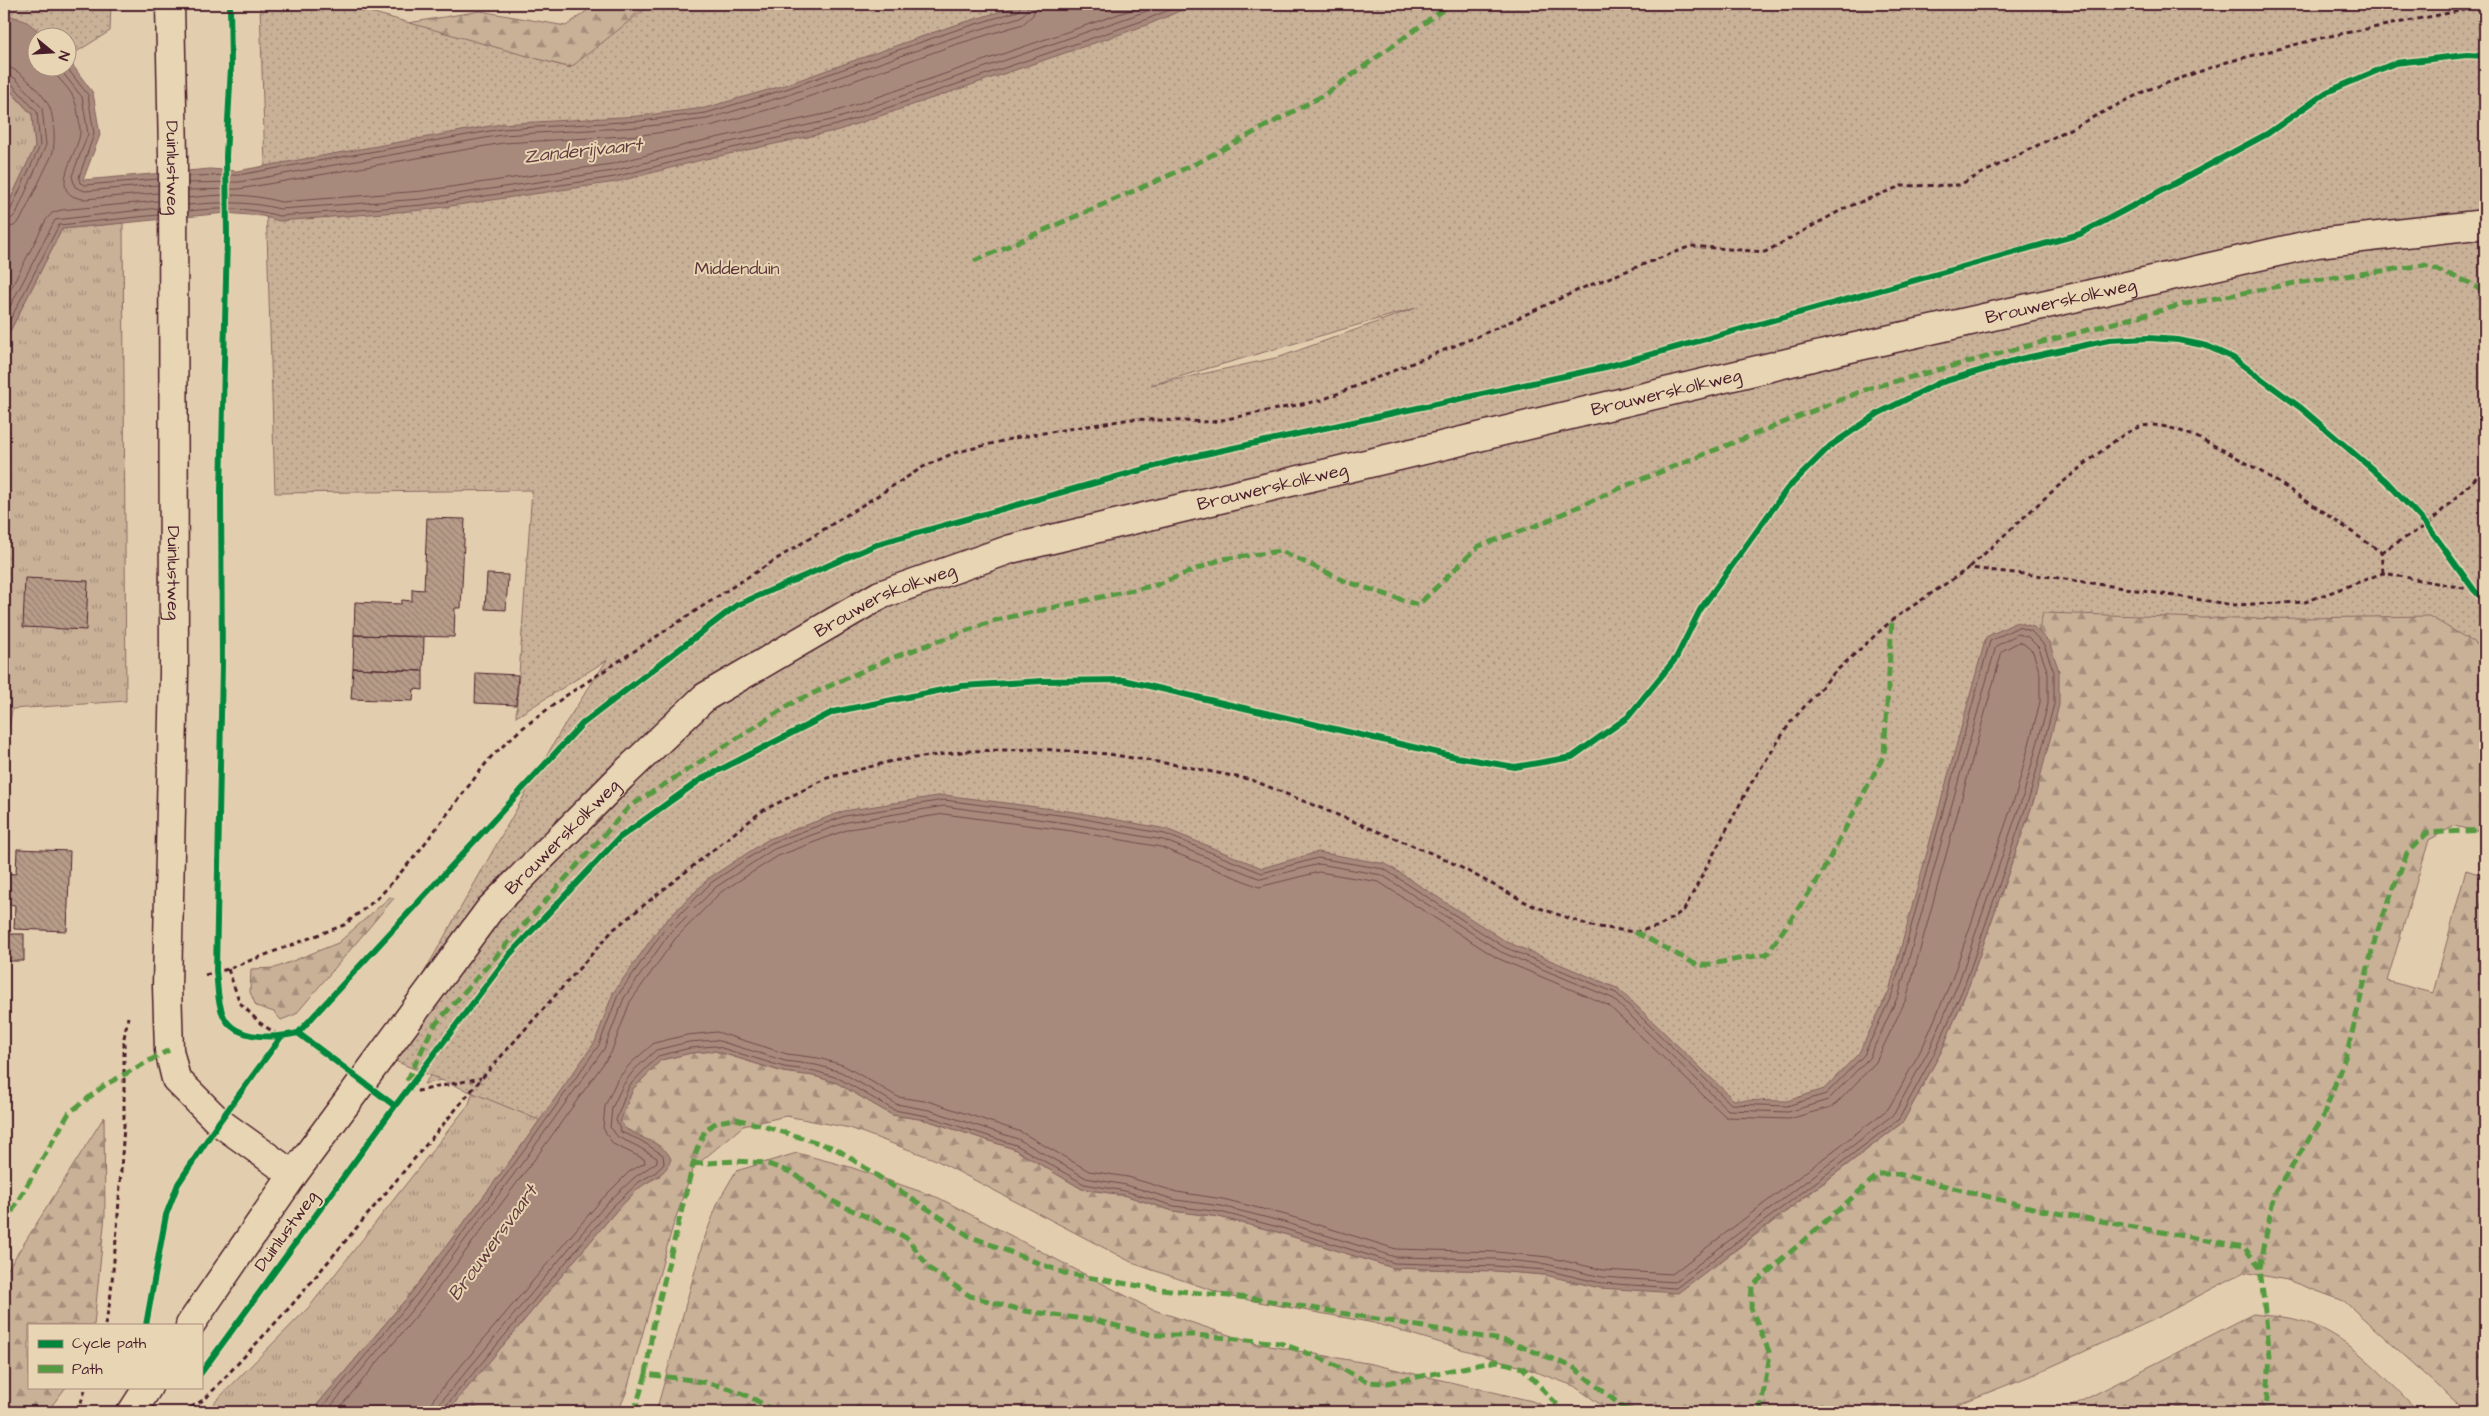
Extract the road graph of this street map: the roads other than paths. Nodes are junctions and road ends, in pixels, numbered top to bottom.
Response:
1 (170, 4) edge
2 (2485, 224) edge
3 (293, 1175) junction
4 (191, 1324) edge
5 (147, 1388) edge
6 (132, 1412) edge

1 - 3 main road, Duinlustweg
2 - 3 main road, Brouwerskolkweg
3 - 4 main road, Duinlustweg
5 - 6 main road

